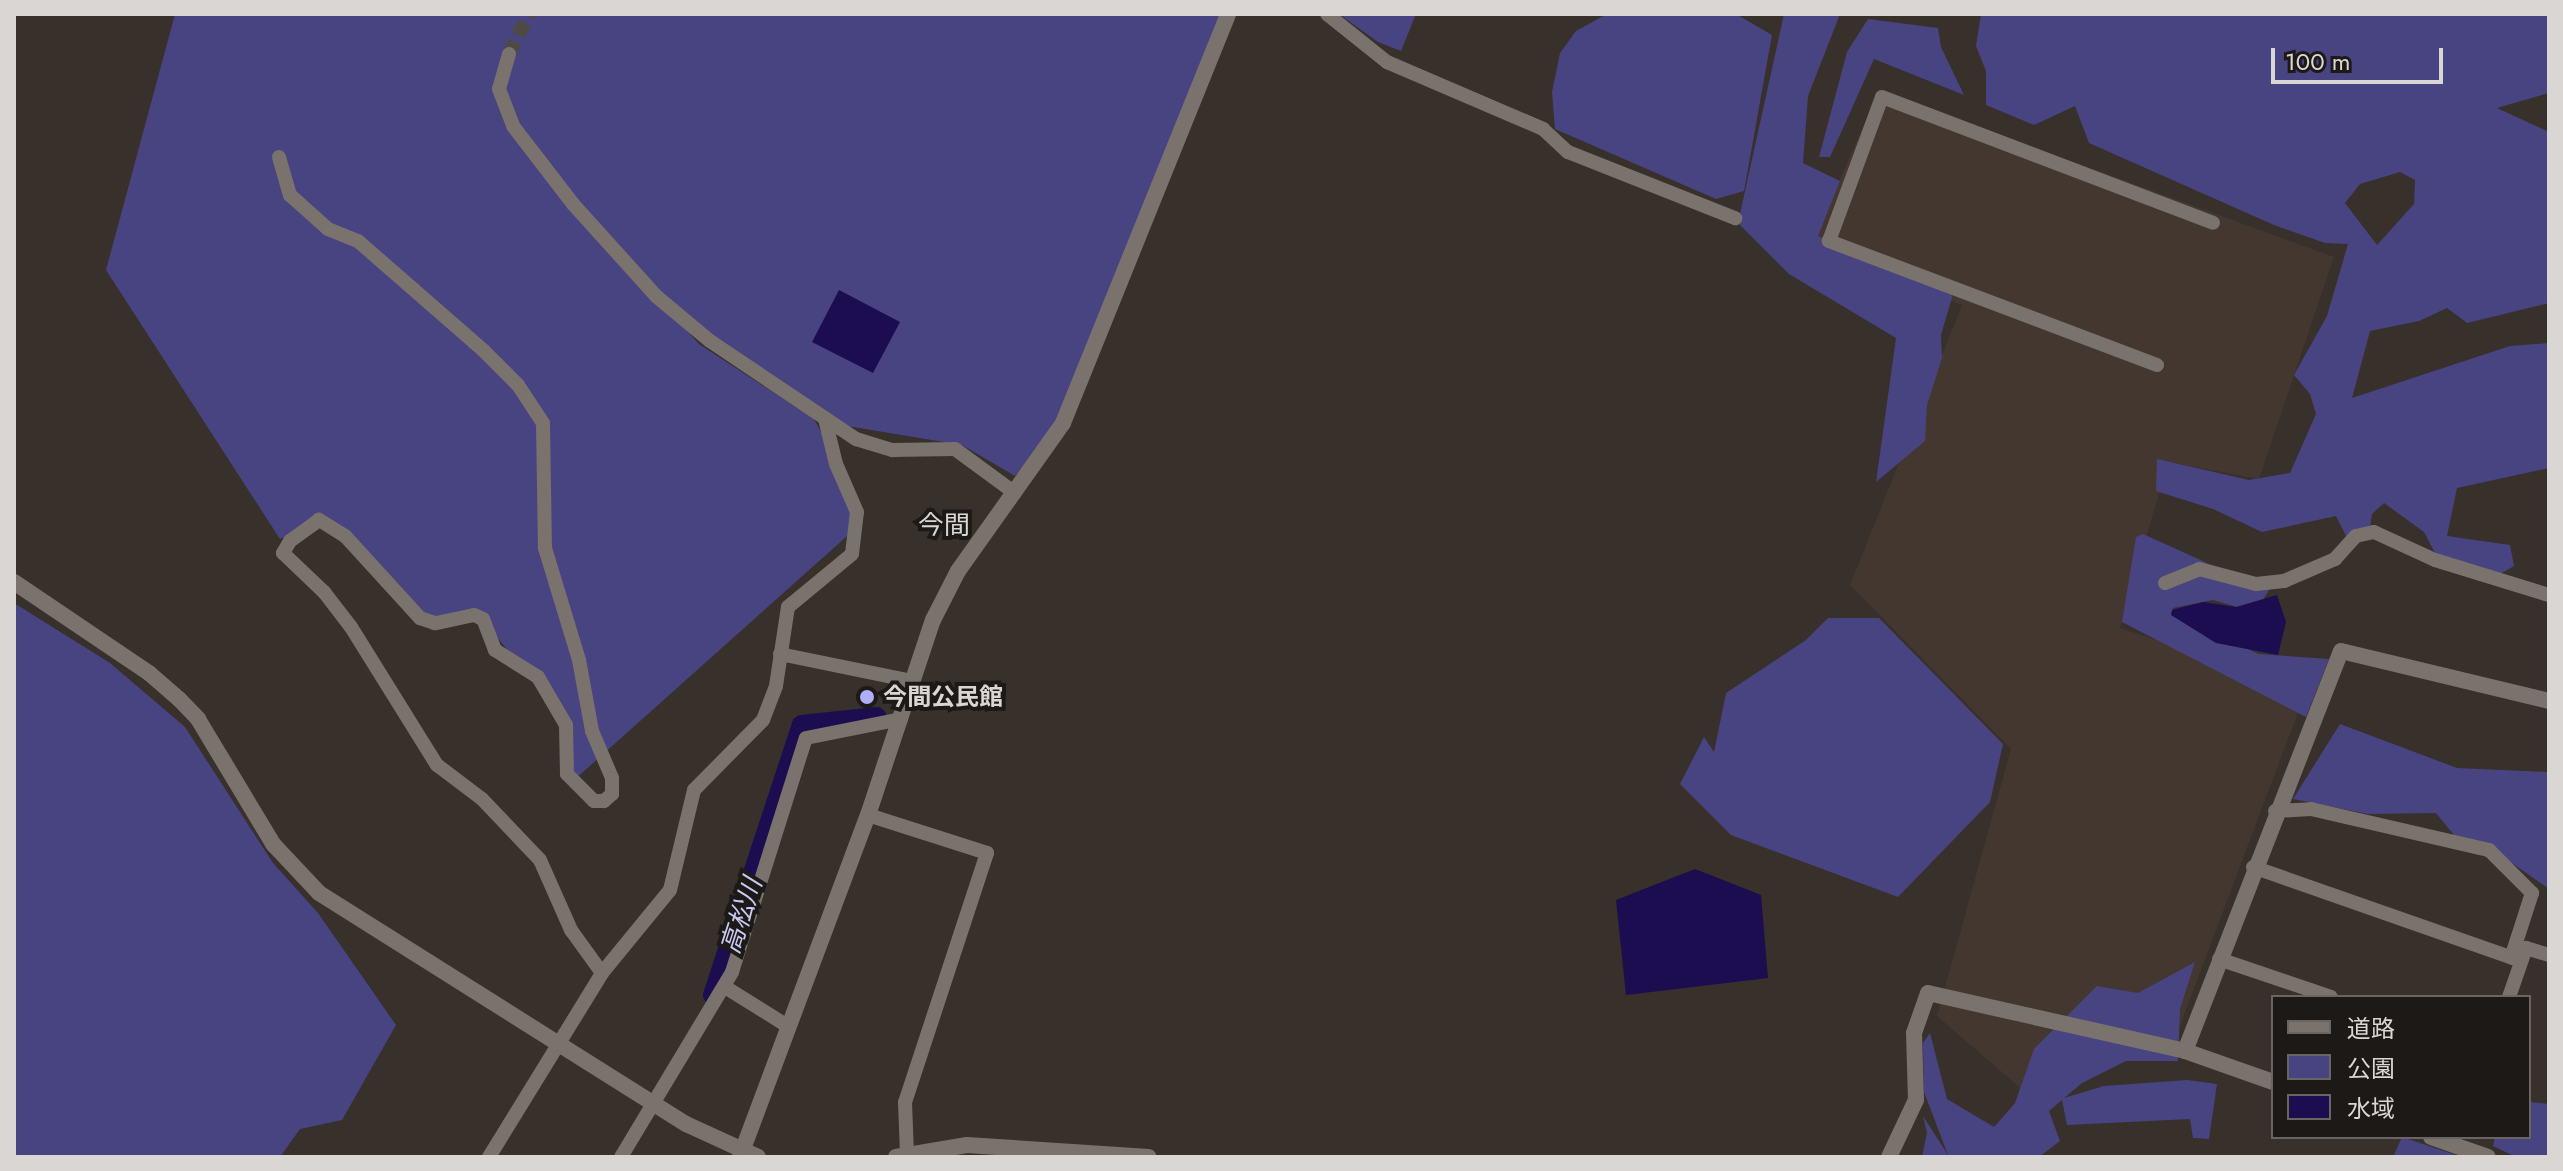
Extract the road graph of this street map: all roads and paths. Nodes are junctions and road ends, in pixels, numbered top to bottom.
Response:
1 (1228, 14) edge
2 (1327, 14) edge
3 (509, 54) tunnel mouth
4 (279, 157) dead end
5 (1735, 218) dead end
6 (2213, 223) dead end
7 (2157, 365) dead end
8 (825, 419) junction
9 (1015, 493) junction
10 (14, 582) edge
11 (2165, 583) dead end
12 (2549, 595) edge
13 (780, 654) junction
14 (911, 681) junction
15 (2549, 701) edge
16 (901, 719) junction
17 (2275, 811) junction
18 (868, 815) junction
19 (2253, 867) junction
20 (2549, 955) edge
21 (2219, 959) junction
22 (2516, 960) junction
23 (602, 973) junction
24 (725, 987) junction
25 (2325, 995) edge
26 (2509, 995) edge
27 (789, 1027) junction
28 (557, 1044) junction
29 (2185, 1051) junction
30 (2271, 1081) edge
31 (649, 1101) junction
32 (2458, 1142) edge
33 (1006, 1151) edge
34 (747, 1156) edge
35 (901, 1156) edge
36 (489, 1157) edge
37 (621, 1157) edge
38 (1149, 1157) edge
39 (1889, 1157) edge
40 (2488, 1157) edge

1 - 9 street
2 - 5 street
3 - 8 street
4 - 23 street
6 - 7 street
8 - 9 street
8 - 13 street
9 - 14 street
10 - 28 street
11 - 12 street
13 - 14 street
13 - 23 street
14 - 16 street
15 - 17 street
16 - 18 street
16 - 24 street
17 - 19 street
17 - 22 street
18 - 27 street
18 - 35 street
19 - 21 street
19 - 22 street
20 - 22 street
21 - 25 street
21 - 29 street
22 - 26 street
23 - 28 street
24 - 27 street
24 - 31 street
27 - 34 street
28 - 31 street
28 - 36 street
29 - 30 street
29 - 39 street
31 - 34 street
31 - 37 street
32 - 40 street
33 - 35 street
33 - 38 street

